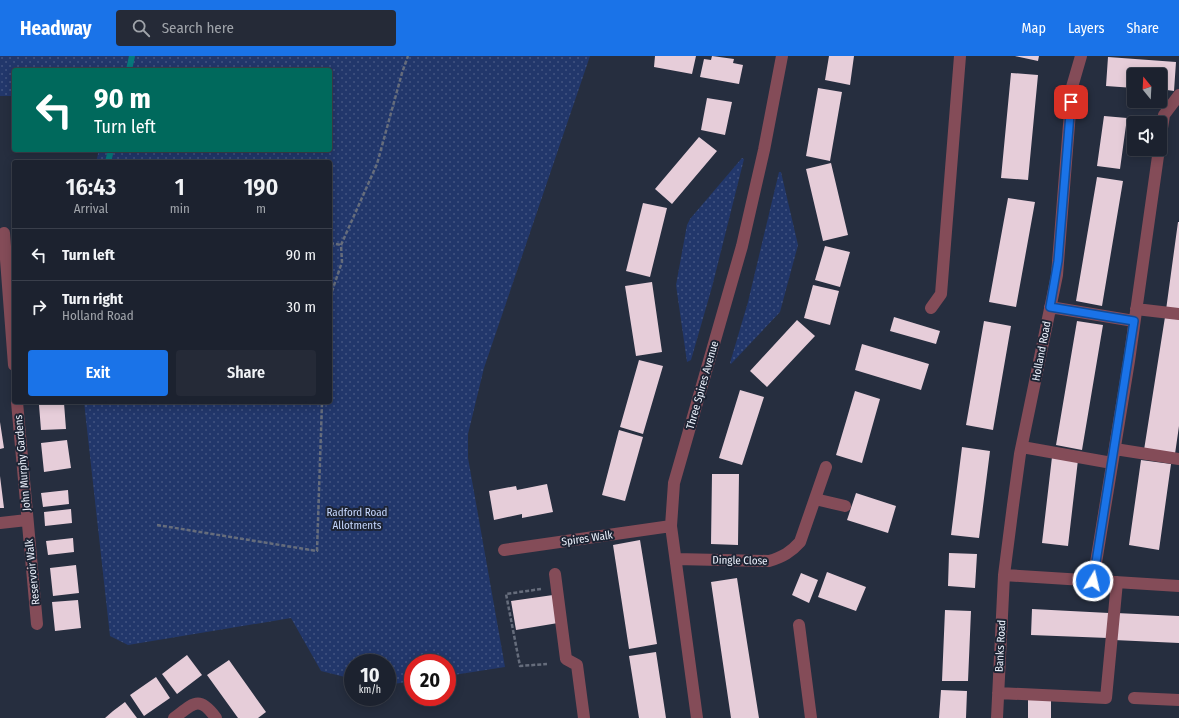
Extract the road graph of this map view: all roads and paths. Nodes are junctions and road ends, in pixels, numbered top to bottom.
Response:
1 (408, 56) edge
2 (782, 56) edge
3 (960, 56) edge
4 (1081, 56) edge
5 (1179, 95) edge
6 (1164, 116) edge
7 (1158, 156) edge
8 (4, 233) dead end
9 (332, 243) edge
10 (341, 244) junction
11 (332, 291) edge
12 (1050, 307) junction
13 (932, 308) dead end
14 (1179, 314) edge
15 (1135, 315) junction
16 (12, 344) joint
17 (0, 345) edge
18 (17, 404) edge
19 (322, 404) edge
20 (1022, 447) junction
21 (1115, 449) junction
22 (1179, 459) edge
23 (1112, 463) junction
24 (826, 467) dead end
25 (815, 499) junction
26 (845, 506) dead end
27 (27, 520) junction
28 (0, 523) edge
29 (157, 525) dead end
30 (671, 526) junction
31 (504, 550) dead end
32 (676, 559) junction
33 (555, 574) dead end
34 (1004, 575) junction
35 (1093, 581) junction
36 (1117, 582) junction
37 (1179, 586) edge
38 (544, 589) dead end
39 (37, 624) dead end
40 (800, 625) dead end
41 (547, 664) dead end
42 (998, 693) junction
43 (1134, 698) dead end
44 (1179, 700) edge
45 (174, 718) edge
46 (216, 718) edge
47 (584, 718) edge
48 (697, 718) edge
49 (811, 718) edge
50 (997, 718) edge

1 - 10 path
2 - 30 street, Three Spires Avenue
3 - 13 street
4 - 12 street, Holland Road
5 - 6 street
7 - 15 street
8 - 16 street
9 - 10 path
10 - 11 path
12 - 15 street
12 - 20 street, Holland Road
14 - 15 street
15 - 21 street
16 - 17 street
18 - 27 street, John Murphy Gardens
19 - 29 path
20 - 23 street
20 - 34 street, Holland Road
21 - 22 street
21 - 23 street
23 - 35 street
24 - 25 street, Dingle Close
25 - 26 street
25 - 32 street, Dingle Close
27 - 28 street, John Murphy Gardens
27 - 39 street, Reservoir Walk
30 - 31 street, Spires Walk
30 - 32 street, Three Spires Avenue
32 - 48 street, Three Spires Avenue
33 - 47 street
34 - 35 street
34 - 42 street, Banks Road
35 - 36 street
36 - 37 street
36 - 42 street
38 - 41 path
40 - 49 street
42 - 50 street, Banks Road
43 - 44 street
45 - 46 street

